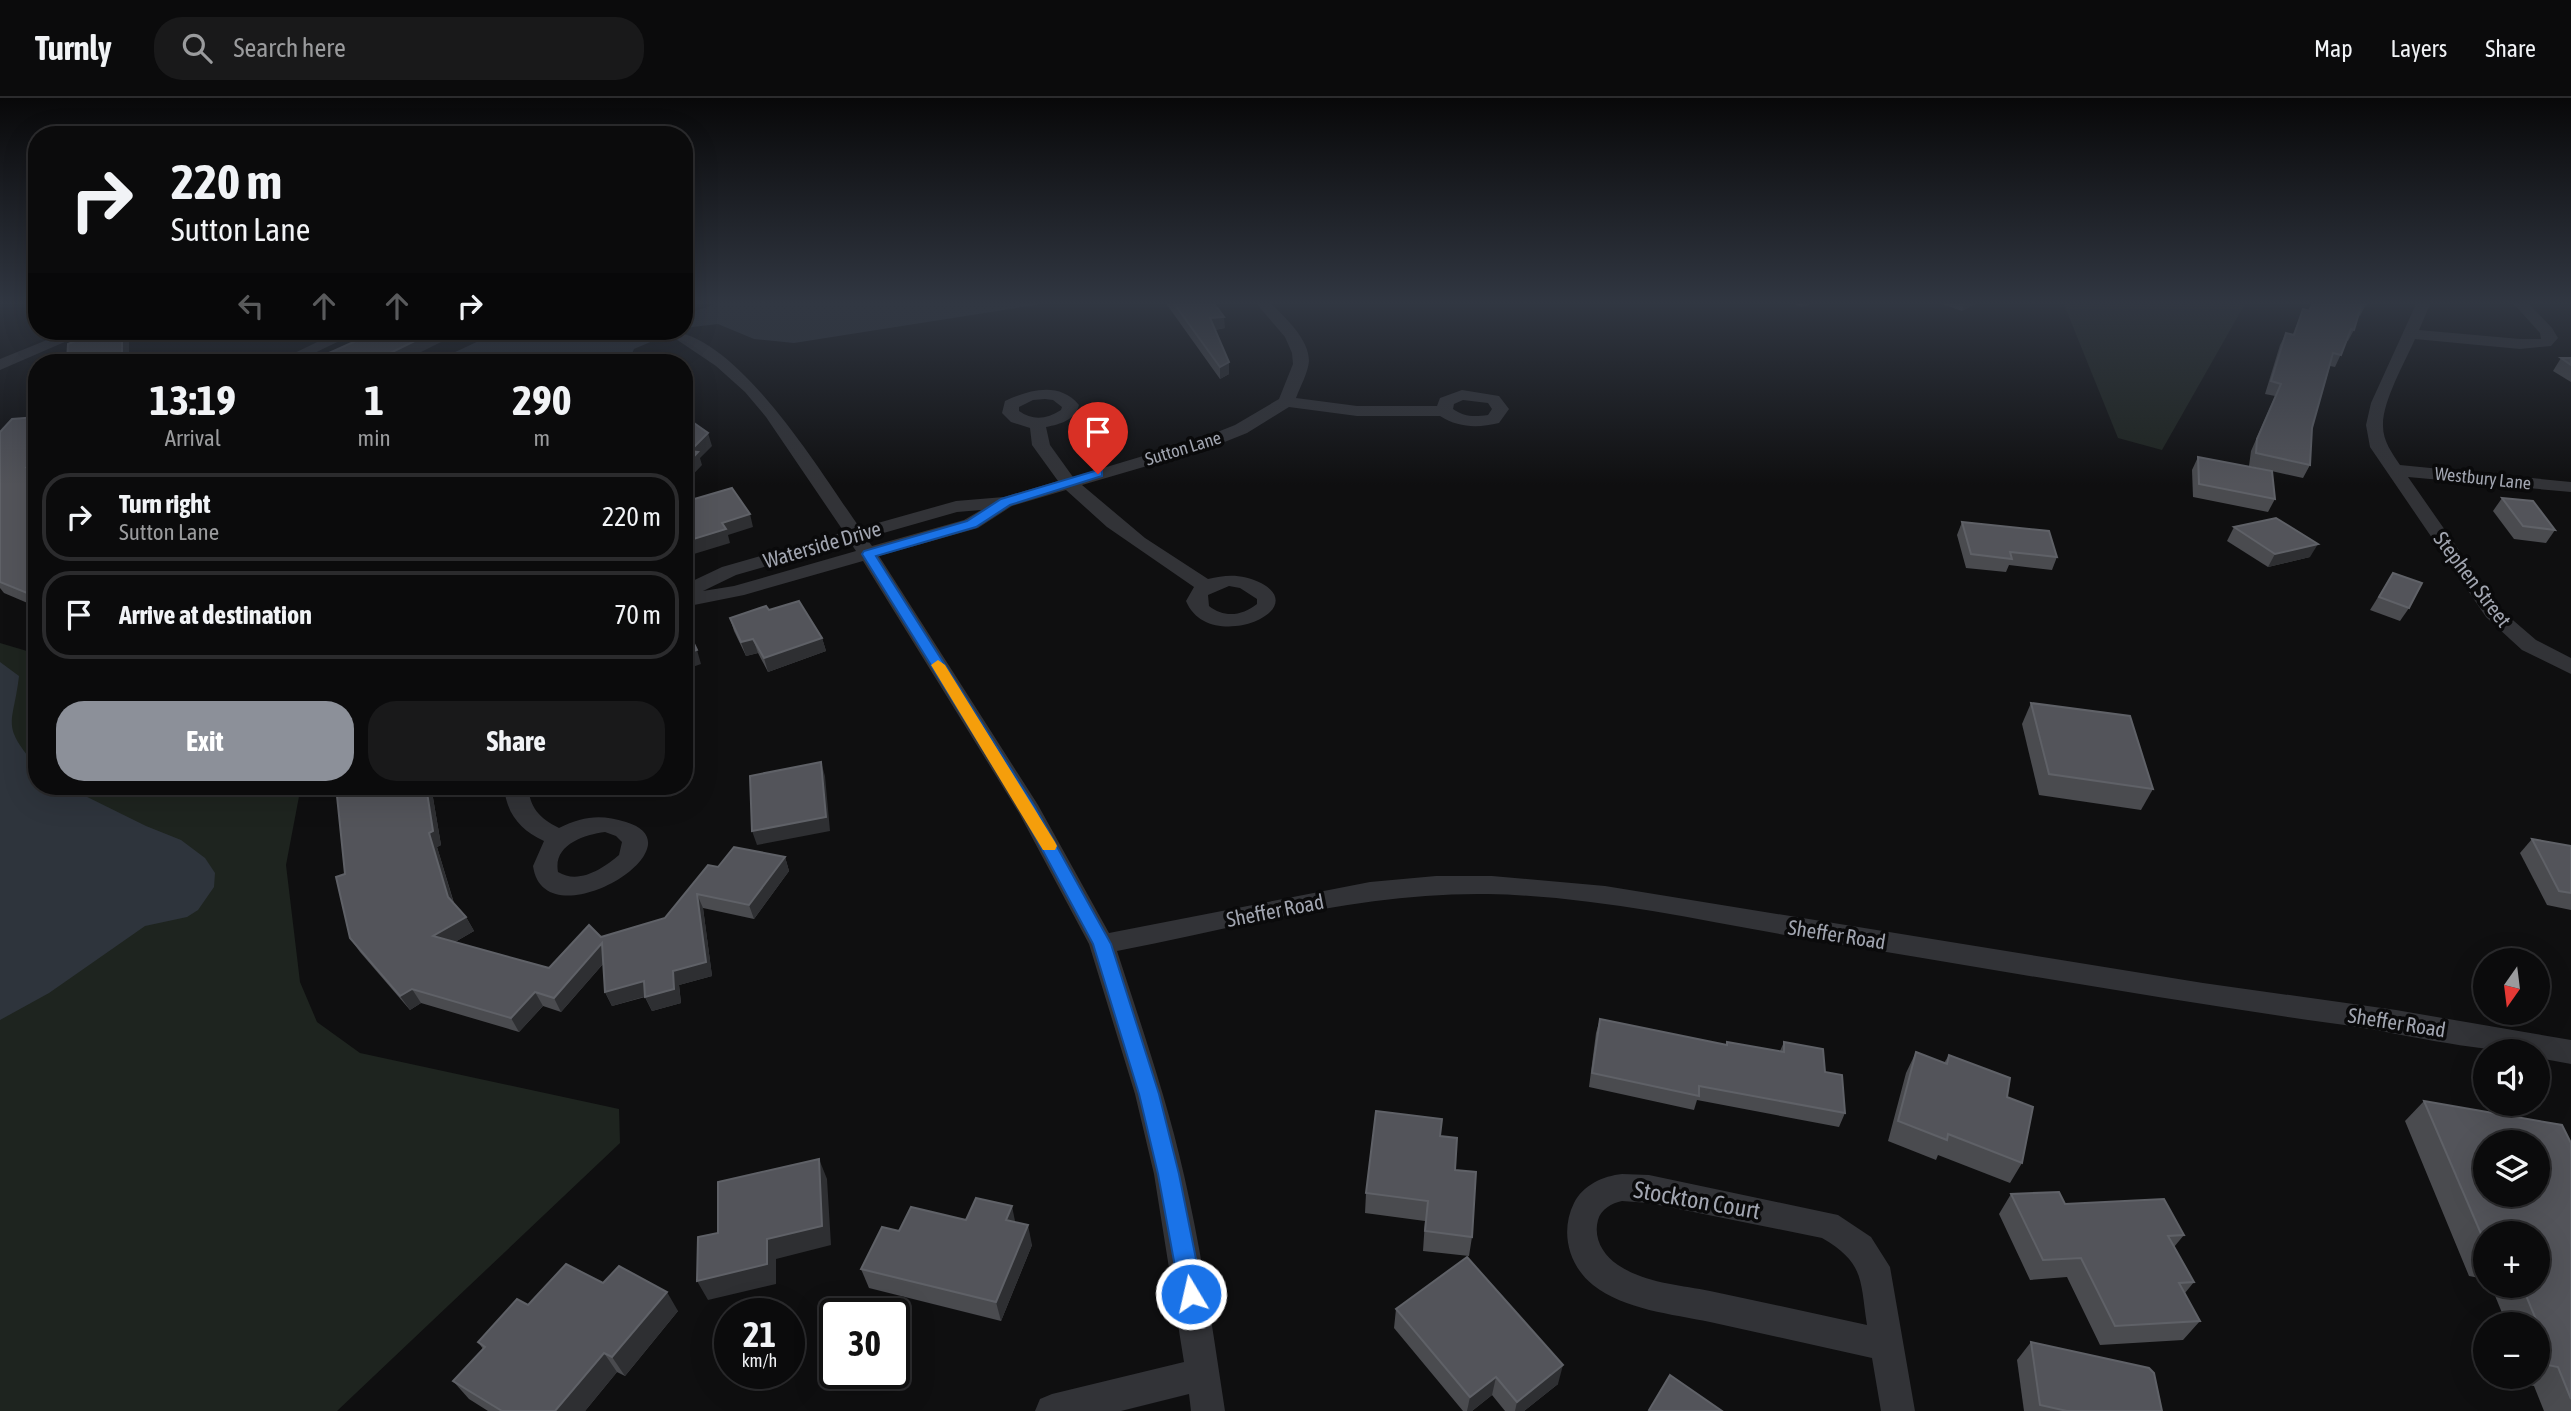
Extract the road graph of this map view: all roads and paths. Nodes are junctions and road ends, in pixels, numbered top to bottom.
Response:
1 (722, 363) edge
2 (1300, 363) edge
3 (2398, 363) edge
4 (1286, 402) junction
5 (1444, 411) dead end
6 (1038, 424) dead end
7 (2395, 470) junction
8 (1068, 482) junction
9 (2571, 487) edge
10 (862, 544) junction
11 (1205, 586) dead end
12 (693, 589) edge
13 (693, 599) edge
14 (2571, 667) edge
15 (516, 795) edge
16 (561, 839) dead end
17 (1102, 944) junction
18 (2571, 1052) edge
19 (1886, 1345) junction
20 (1203, 1374) junction
21 (1052, 1411) edge
22 (1208, 1411) edge
23 (1898, 1411) edge

1 - 10 street
2 - 4 street
3 - 7 street
4 - 5 street
4 - 8 street, Sutton Lane
6 - 8 street
7 - 9 street, Westbury Lane
7 - 14 street, Stephen Street
8 - 10 street, Sutton Lane
8 - 11 street
10 - 12 street, Waterside Drive
10 - 13 street, Sutton Lane
10 - 17 street
15 - 16 street
17 - 18 street, Sheffer Road
17 - 20 street
19 - 19 street, Stockton Court
19 - 23 street, Stockton Court
20 - 21 street
20 - 22 street

